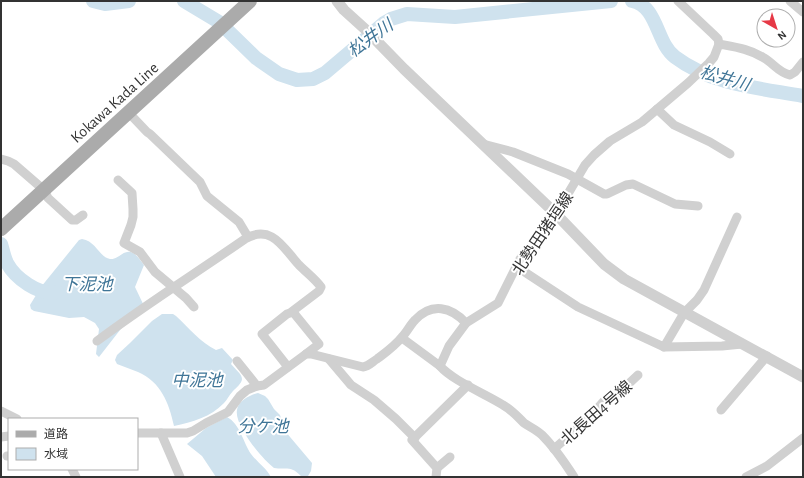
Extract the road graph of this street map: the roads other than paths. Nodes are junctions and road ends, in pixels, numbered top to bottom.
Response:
1 (250, 1) edge
2 (337, 1) edge
3 (678, 1) edge
4 (790, 1) edge
5 (803, 12) edge
6 (719, 44) junction
7 (803, 62) edge
8 (657, 109) junction
9 (128, 112) junction
10 (483, 144) junction
11 (730, 154) dead end
12 (1, 159) edge
13 (577, 178) junction
14 (118, 180) dead end
15 (44, 190) junction
16 (698, 206) dead end
17 (556, 214) junction
18 (83, 215) dead end
19 (737, 217) dead end
20 (1, 229) edge
21 (248, 237) junction
22 (517, 267) junction
23 (174, 288) junction
24 (194, 308) dead end
25 (293, 312) junction
26 (684, 313) junction
27 (466, 324) junction
28 (402, 338) junction
29 (98, 341) dead end
30 (742, 344) junction
31 (664, 347) junction
32 (306, 354) junction
33 (767, 356) junction
34 (329, 359) junction
35 (237, 361) dead end
36 (440, 366) junction
37 (288, 367) junction
38 (638, 375) dead end
39 (803, 377) edge
40 (257, 386) junction
41 (468, 386) junction
42 (1, 410) edge
43 (722, 410) dead end
44 (15, 418) edge
45 (138, 433) edge
46 (161, 433) junction
47 (415, 438) junction
48 (803, 438) edge
49 (554, 449) junction
50 (450, 457) dead end
51 (436, 472) edge
52 (180, 477) edge
53 (574, 477) edge
54 (746, 477) edge

1 - 9 main road, Kokawa Kada Line
2 - 10 street
3 - 6 street
4 - 5 street
6 - 7 street
6 - 8 street, 北勢田猪垣線
8 - 11 street
8 - 13 street, 北勢田猪垣線
9 - 15 main road, Kokawa Kada Line
9 - 21 street
10 - 13 street
10 - 17 street
12 - 15 street
13 - 16 street
13 - 17 street, 北勢田猪垣線
14 - 23 street
15 - 18 street
15 - 20 main road, Kokawa Kada Line
17 - 22 street, 北勢田猪垣線
17 - 26 street
19 - 26 street
21 - 23 street
21 - 25 street
22 - 27 street, 北勢田猪垣線
22 - 31 street
23 - 24 street
23 - 29 street
25 - 32 street
25 - 37 street
26 - 30 street
26 - 31 street
27 - 28 street
27 - 36 street, 北勢田猪垣線
28 - 34 street
28 - 36 street
30 - 31 street
30 - 33 street
32 - 34 street
32 - 37 street
33 - 39 street
33 - 43 street
34 - 47 street
35 - 40 street
36 - 41 street
37 - 40 street
38 - 49 street, 北長田4号線
40 - 46 street
41 - 47 street
41 - 49 street
42 - 44 street
45 - 46 street
46 - 52 street
47 - 51 street
48 - 54 street
49 - 53 street
50 - 51 street

